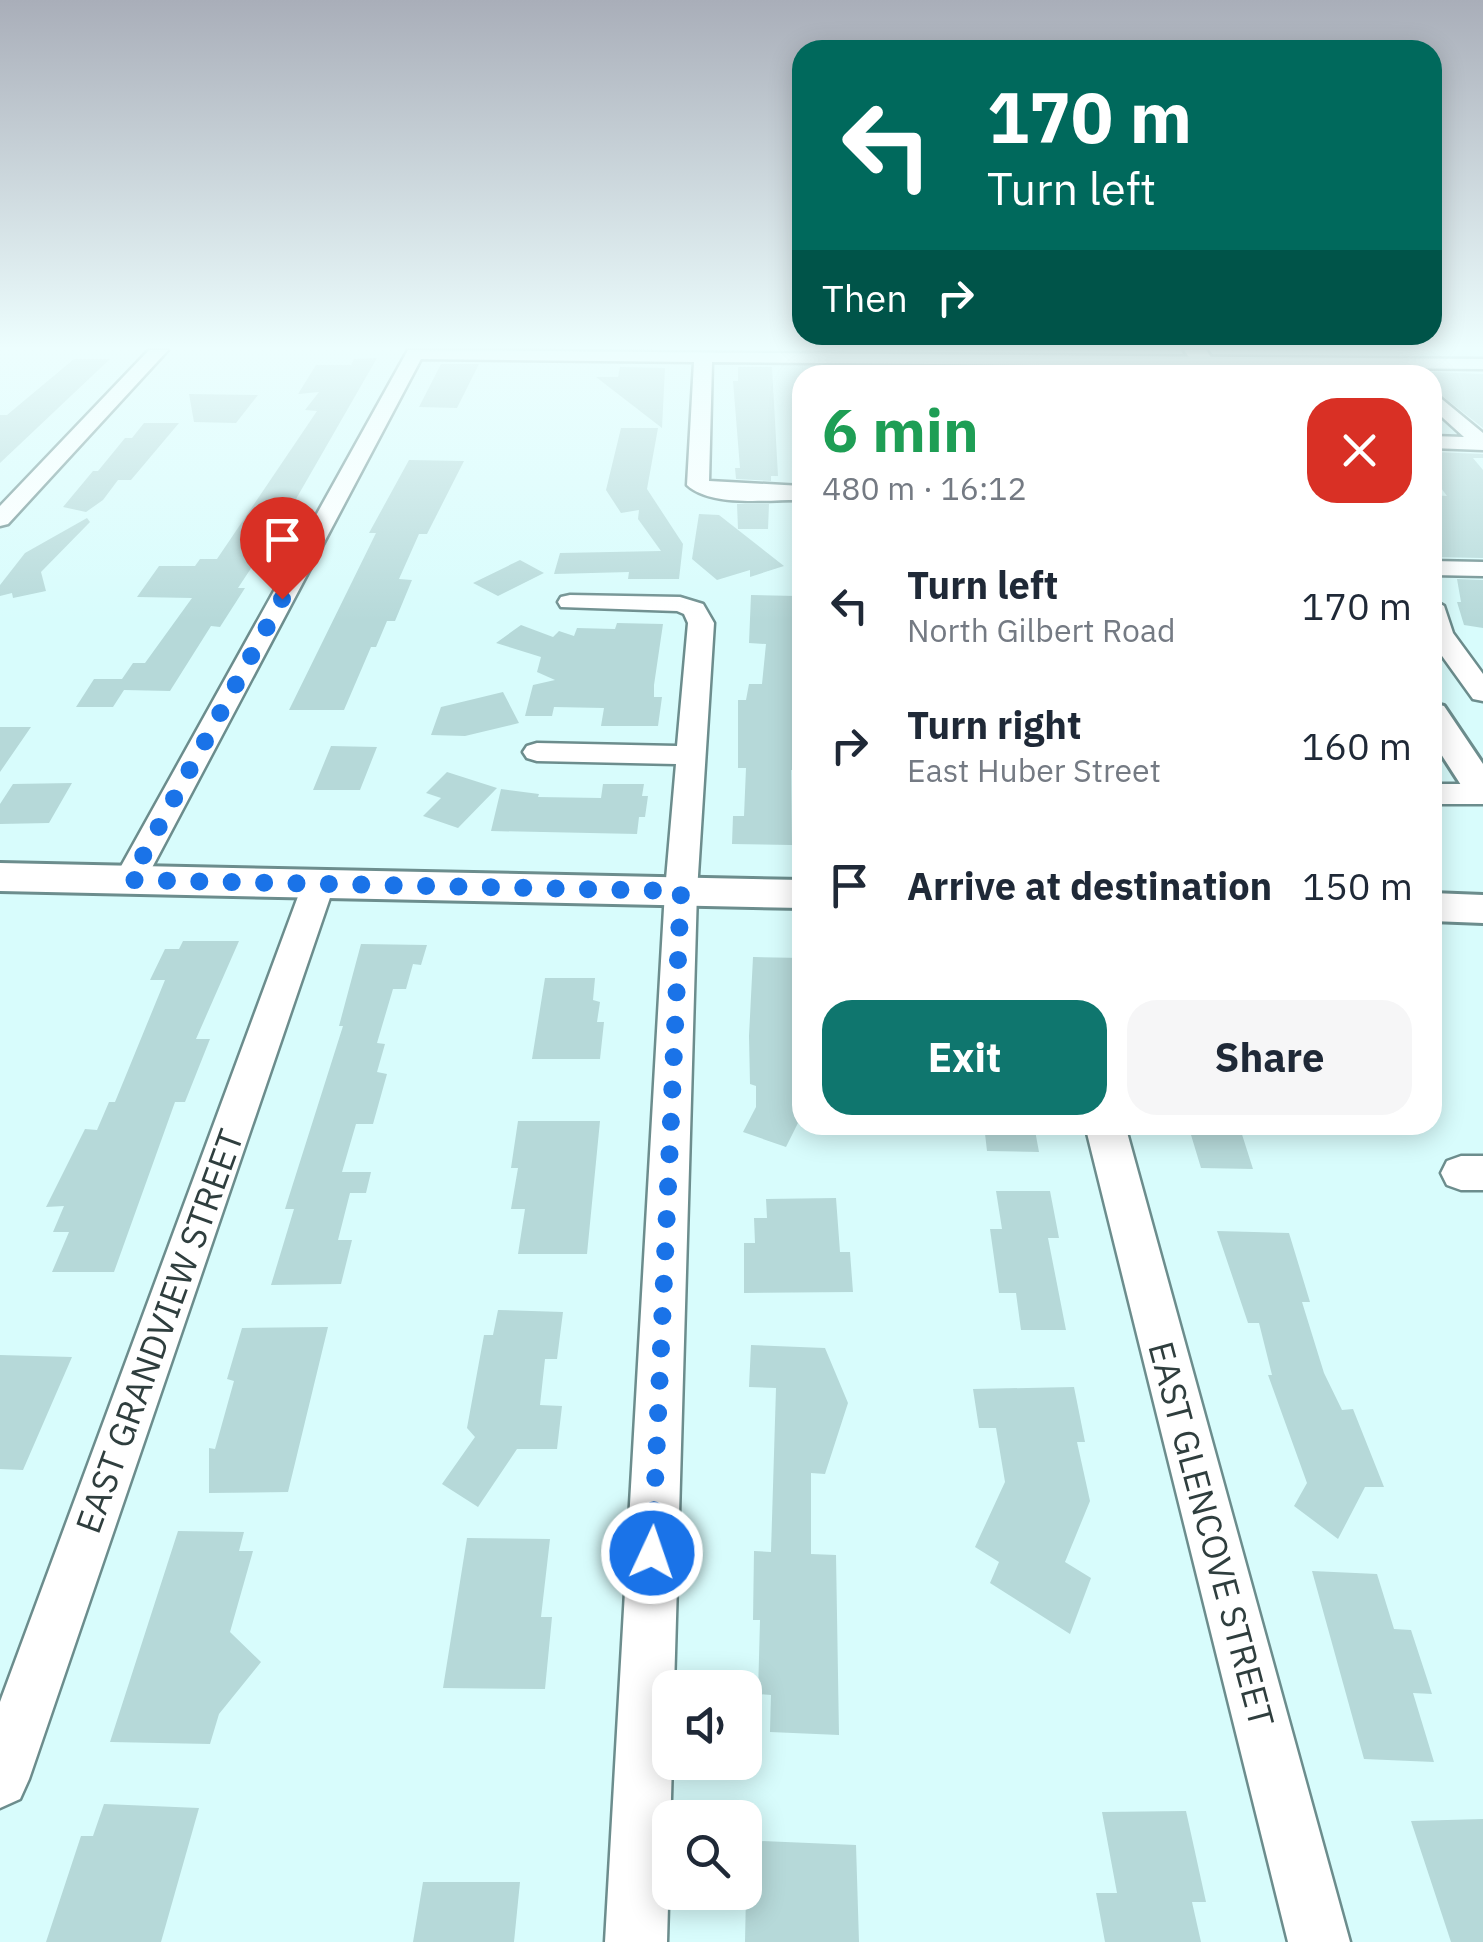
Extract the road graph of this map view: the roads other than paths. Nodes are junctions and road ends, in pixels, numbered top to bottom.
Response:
1 (73, 441) edge
2 (368, 441) edge
3 (698, 441) edge
4 (1442, 442) edge
5 (1482, 443) edge
6 (792, 492) edge
7 (3, 514) edge
8 (1442, 568) edge
9 (1483, 568) edge
10 (1442, 582) edge
11 (1483, 582) edge
12 (570, 602) dead end
13 (1442, 637) edge
14 (1483, 693) edge
15 (1442, 728) edge
16 (537, 752) dead end
17 (691, 755) junction
18 (1483, 792) edge
19 (1442, 794) edge
20 (0, 876) edge
21 (130, 880) junction
22 (319, 883) junction
23 (681, 891) junction
24 (792, 894) edge
25 (1442, 908) edge
26 (1483, 909) edge
27 (1108, 1135) edge
28 (0, 1779) edge
29 (636, 1942) edge
30 (1319, 1942) edge

1 - 7 street
2 - 21 street
3 - 6 street
4 - 5 street
8 - 9 street
10 - 11 street
12 - 17 street
13 - 14 street
15 - 18 main road
16 - 17 street
17 - 23 street
18 - 19 street
20 - 21 main road
21 - 22 main road
22 - 23 main road
22 - 28 street, EAST GRANDVIEW STREET
23 - 24 main road
23 - 29 street
25 - 26 main road
27 - 30 street, EAST GLENCOVE STREET

